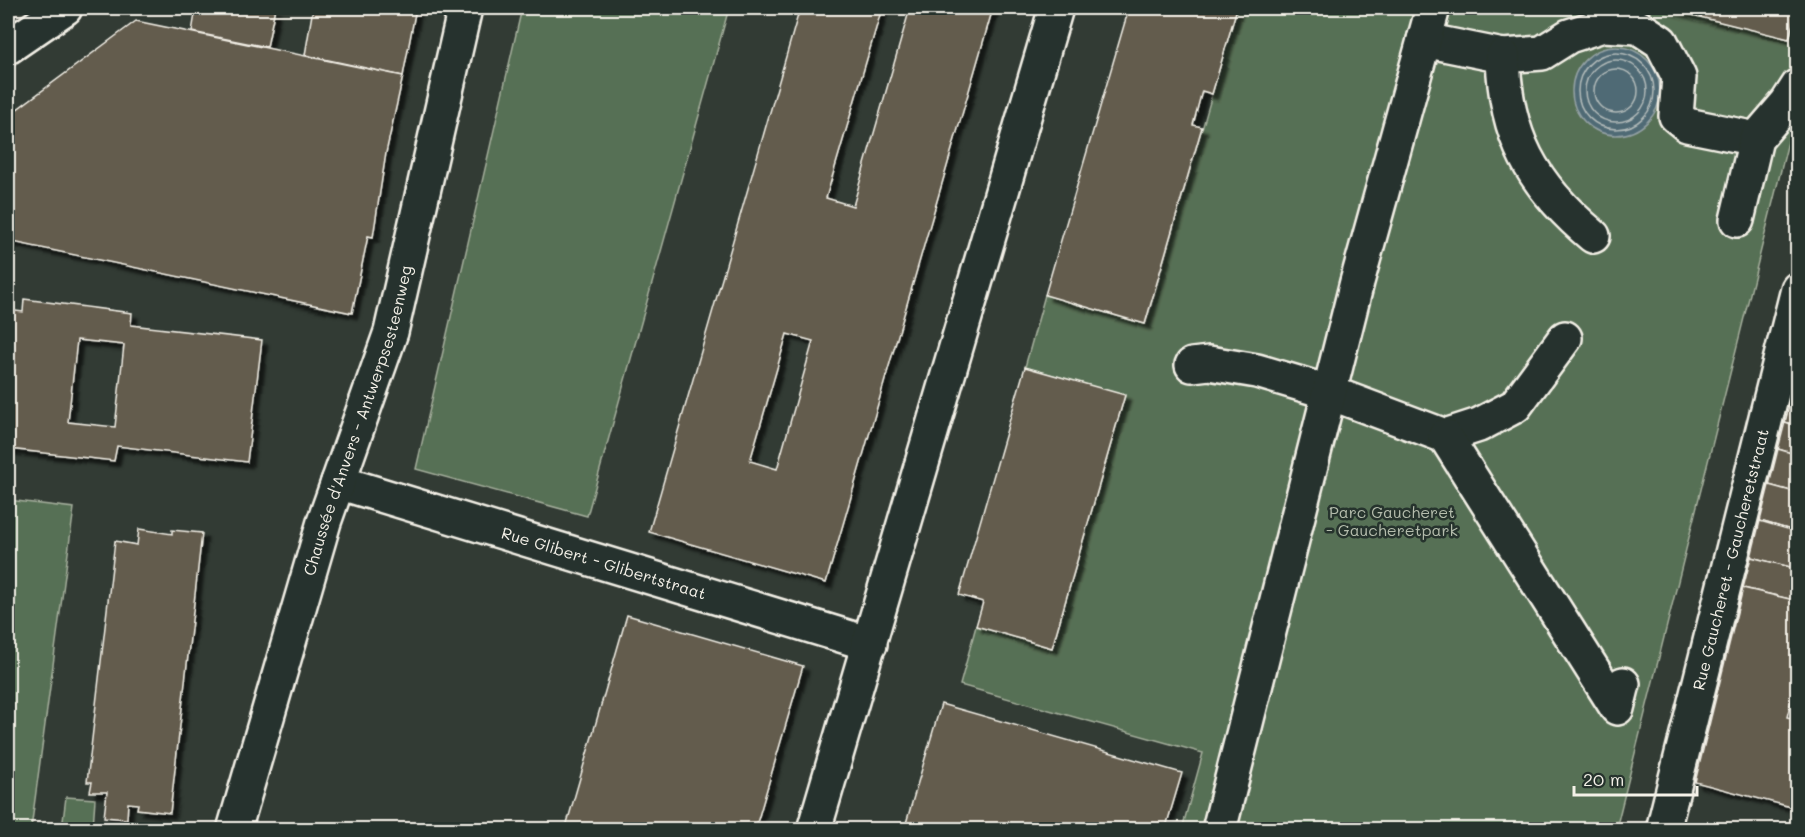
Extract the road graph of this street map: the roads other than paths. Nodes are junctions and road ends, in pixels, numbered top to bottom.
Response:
1 (65, 8) edge
2 (465, 8) edge
3 (1056, 8) edge
4 (1433, 8) edge
5 (1424, 40) junction
6 (8, 47) edge
7 (1503, 56) junction
8 (1797, 86) edge
9 (1756, 139) junction
10 (1737, 220) dead end
11 (1593, 236) dead end
12 (1797, 289) edge
13 (1565, 338) dead end
14 (1192, 365) dead end
15 (1329, 392) junction
16 (1442, 446) junction
17 (338, 482) junction
18 (870, 644) junction
19 (1623, 684) dead end
20 (234, 830) edge
21 (814, 830) edge
22 (1219, 830) edge
23 (1663, 830) edge

1 - 6 street
2 - 17 street, Chaussée d'Anvers - Antwerpsesteenweg
3 - 18 street
4 - 5 street
5 - 7 street
5 - 15 street
7 - 9 street
7 - 11 street
8 - 9 street
9 - 10 street
12 - 23 street, Rue Gaucheret - Gaucheretstraat
13 - 16 street
14 - 15 street
15 - 16 street
15 - 22 street
16 - 19 street
17 - 18 street, Rue Glibert - Glibertstraat
17 - 20 street, Chaussée d'Anvers - Antwerpsesteenweg
18 - 21 street

